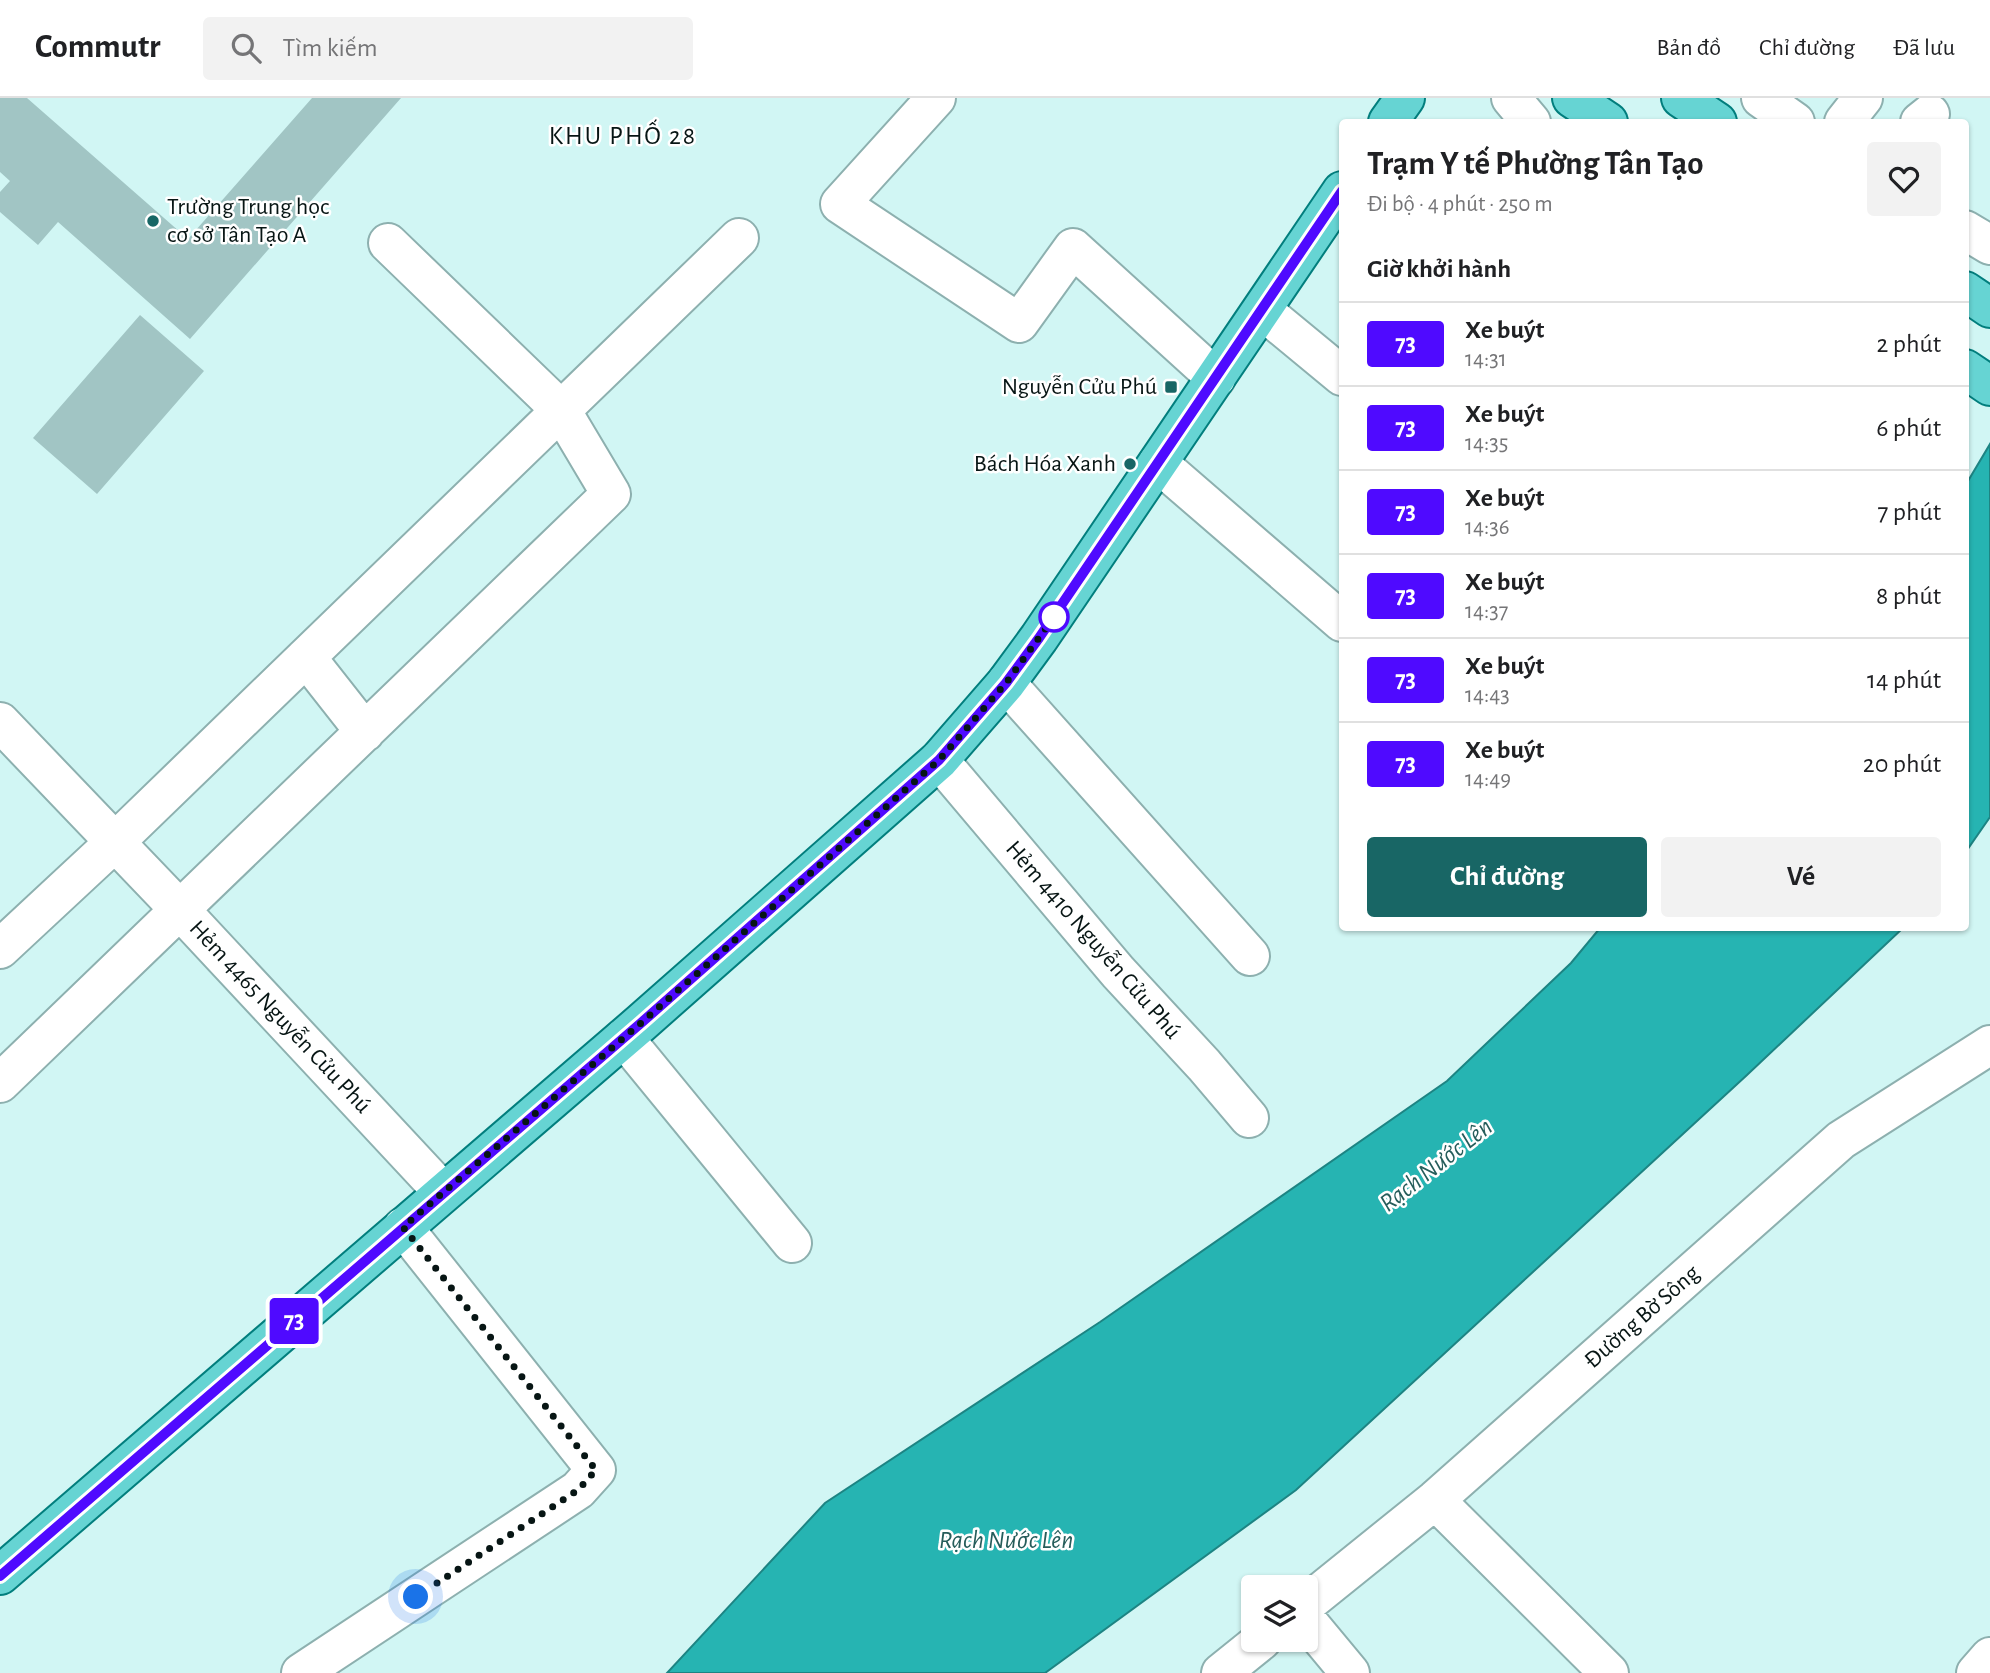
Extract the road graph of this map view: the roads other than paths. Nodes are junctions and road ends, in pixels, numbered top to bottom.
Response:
1 (936, 98) edge
2 (1405, 98) edge
3 (1511, 98) edge
4 (1572, 98) edge
5 (1682, 98) edge
6 (1761, 98) edge
7 (1863, 98) edge
8 (1390, 119) edge
9 (1528, 119) edge
10 (1604, 119) edge
11 (1713, 119) edge
12 (1791, 119) edge
13 (1846, 119) edge
14 (1339, 195) edge
15 (1969, 232) edge
16 (739, 238) dead end
17 (388, 243) dead end
18 (1990, 245) edge
19 (1969, 295) edge
20 (1990, 308) edge
21 (1262, 310) junction
22 (1969, 372) edge
23 (1339, 374) edge
24 (1216, 378) junction
25 (1990, 386) edge
26 (561, 410) junction
27 (1158, 463) junction
28 (1339, 619) edge
29 (306, 657) junction
30 (1006, 683) junction
31 (0, 722) edge
32 (365, 732) junction
33 (939, 760) junction
34 (115, 842) junction
35 (181, 911) junction
36 (0, 949) edge
37 (1250, 957) dead end
38 (624, 1038) junction
39 (1990, 1045) edge
40 (0, 1083) edge
41 (1249, 1118) dead end
42 (443, 1192) junction
43 (403, 1227) junction
44 (792, 1243) dead end
45 (1435, 1500) junction
46 (0, 1576) edge
47 (1318, 1594) edge
48 (1318, 1634) edge
49 (1247, 1652) edge
50 (1990, 1657) edge
51 (301, 1673) edge
52 (1221, 1673) edge
53 (1350, 1673) edge
54 (1609, 1673) edge
55 (1976, 1673) edge

1 - 24 street
2 - 8 main road
3 - 9 street
4 - 10 main road
5 - 11 main road
6 - 12 street
7 - 13 street
14 - 21 main road
15 - 18 street
16 - 26 street
17 - 26 street
19 - 20 main road
21 - 23 street
21 - 24 main road
22 - 25 main road
24 - 27 main road
26 - 29 street
26 - 32 street
27 - 28 street
27 - 30 main road
29 - 32 street
29 - 34 street
30 - 33 main road
30 - 37 street
31 - 34 street, Hẻm 4465 Nguyễn Cửu Phú
32 - 35 street
33 - 38 main road
33 - 41 street, Hẻm 4410 Nguyễn Cửu Phú
34 - 35 street, Hẻm 4465 Nguyễn Cửu Phú
34 - 36 street
35 - 40 street
35 - 42 street, Hẻm 4465 Nguyễn Cửu Phú
38 - 42 main road
38 - 44 street
39 - 45 street, Đường Bờ Sông
42 - 43 main road
43 - 46 main road
43 - 51 street
45 - 47 street, Đường Bờ Sông
45 - 54 street
48 - 53 street
49 - 52 street
50 - 55 street

